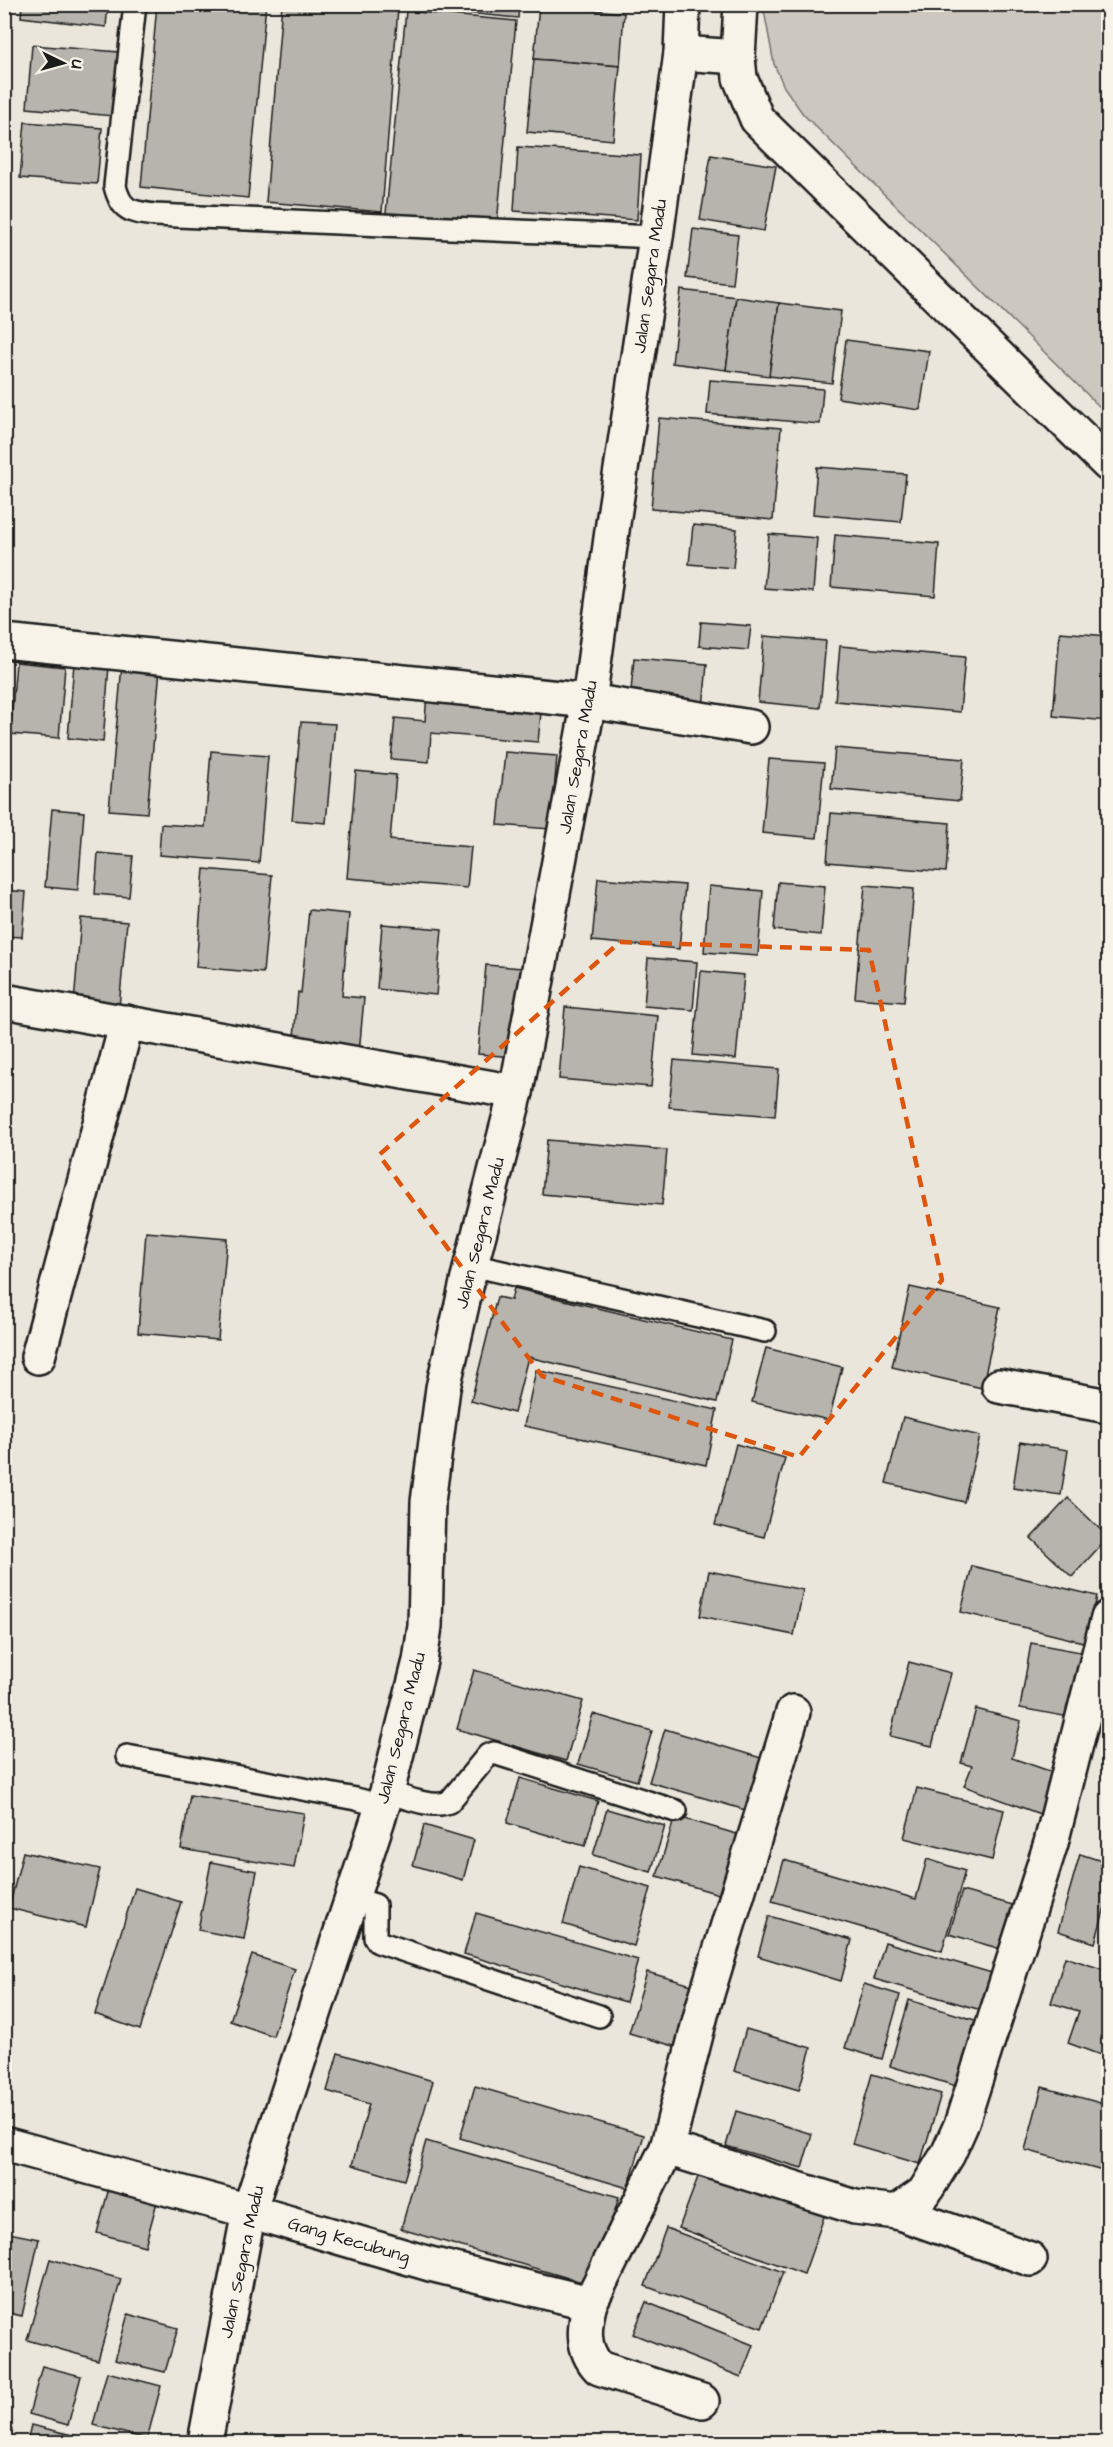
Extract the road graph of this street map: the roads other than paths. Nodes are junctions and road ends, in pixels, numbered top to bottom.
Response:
1 (135, 4) edge
2 (683, 4) edge
3 (741, 4) edge
4 (681, 53) junction
5 (738, 57) junction
6 (656, 237) junction
7 (1108, 464) edge
8 (4, 641) edge
9 (589, 701) junction
10 (751, 727) dead end
11 (4, 1001) edge
12 (127, 1022) junction
13 (516, 1092) junction
14 (471, 1265) junction
15 (765, 1331) dead end
16 (38, 1357) dead end
17 (999, 1386) dead end
18 (1108, 1406) edge
19 (1108, 1618) edge
20 (793, 1712) dead end
21 (127, 1756) dead end
22 (385, 1799) junction
23 (676, 1811) dead end
24 (352, 1898) junction
25 (599, 2016) dead end
26 (4, 2144) edge
27 (667, 2148) junction
28 (249, 2211) junction
29 (897, 2212) junction
30 (1030, 2259) dead end
31 (590, 2303) junction
32 (702, 2401) dead end
33 (205, 2442) edge

1 - 6 lane
2 - 4 street, Jalan Segara Madu
3 - 5 street
4 - 5 street
4 - 6 street, Jalan Segara Madu
5 - 7 street
6 - 9 street, Jalan Segara Madu
8 - 9 street
9 - 10 street
9 - 13 street, Jalan Segara Madu
11 - 12 street
12 - 13 street
12 - 16 street
13 - 14 street, Jalan Segara Madu
14 - 15 lane
14 - 22 street, Jalan Segara Madu
17 - 18 street
19 - 29 street
20 - 27 street
21 - 22 lane
22 - 23 lane
22 - 24 street, Jalan Segara Madu
24 - 25 lane
24 - 28 street, Jalan Segara Madu
26 - 28 street, Gang Kecubung
27 - 29 street
27 - 31 street
28 - 31 street, Gang Kecubung
28 - 33 street, Jalan Segara Madu
29 - 30 street
31 - 32 street

